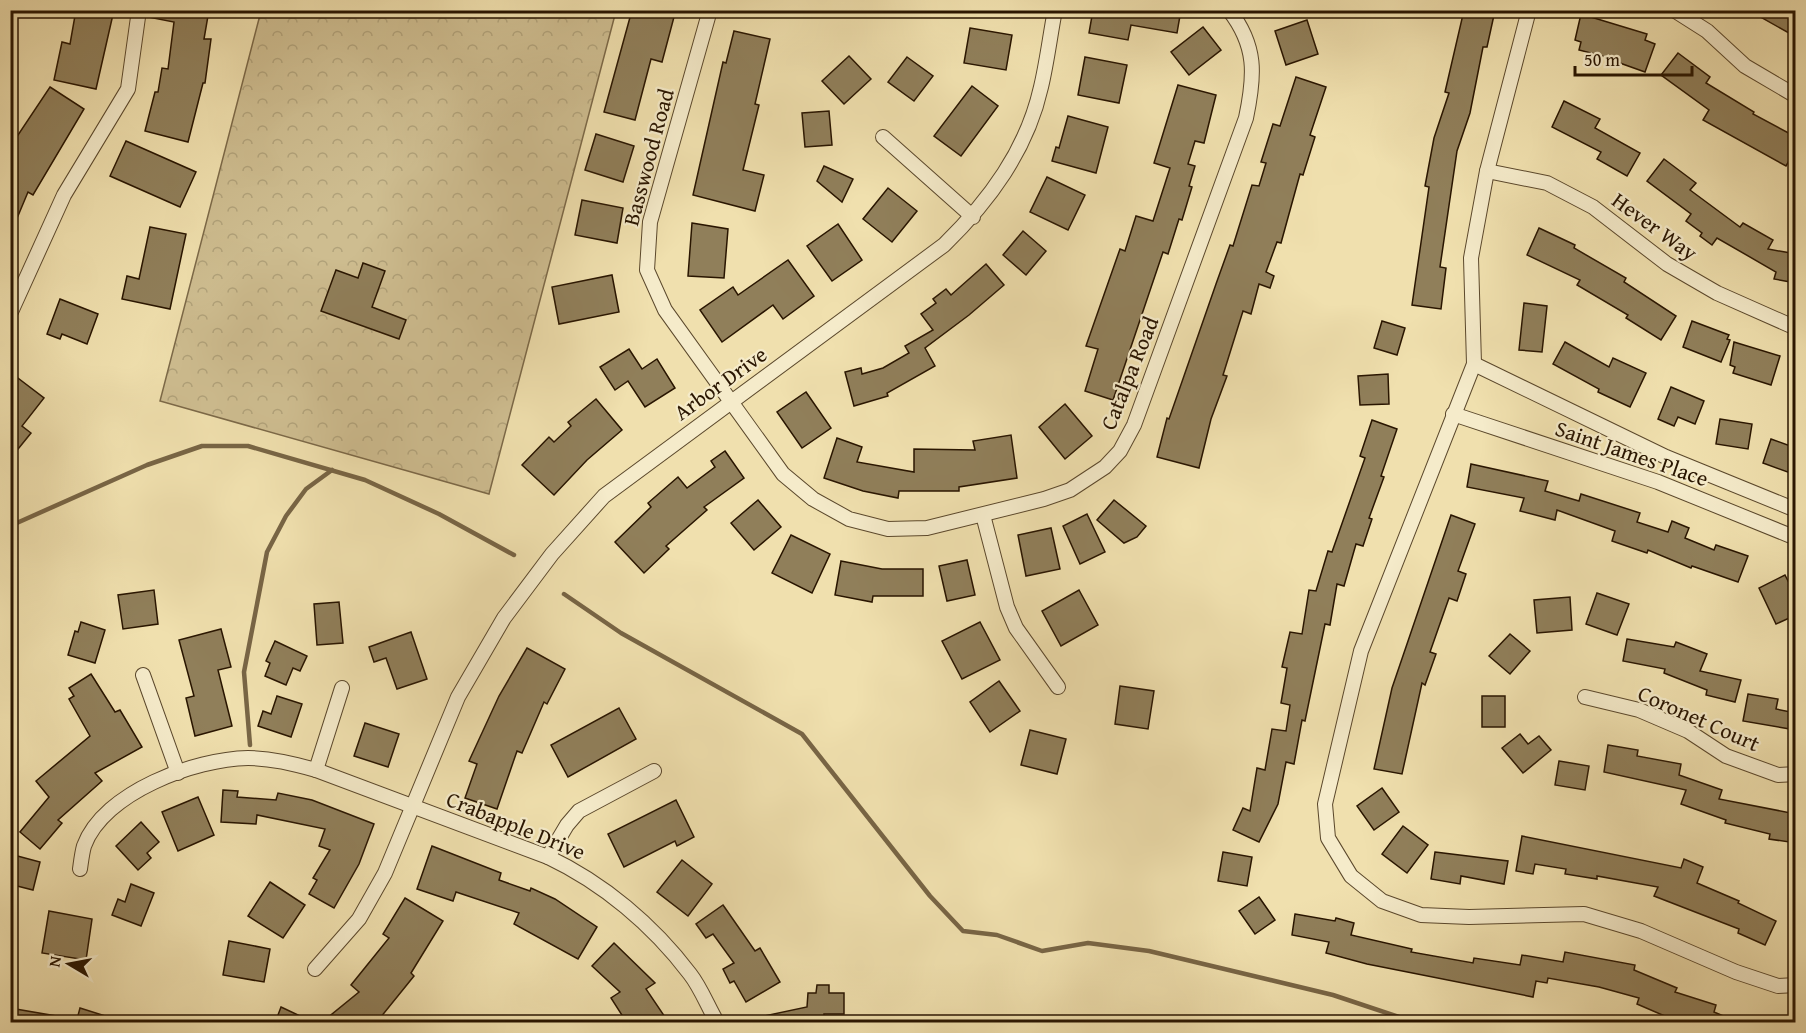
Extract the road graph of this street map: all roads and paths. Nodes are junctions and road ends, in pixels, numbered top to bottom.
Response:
1 (139, 10) edge
2 (710, 10) edge
3 (1055, 10) edge
4 (1229, 10) edge
5 (1529, 10) edge
6 (1674, 10) edge
7 (1796, 96) edge
8 (883, 137) dead end
9 (1487, 171) junction
10 (973, 217) junction
11 (10, 314) edge
12 (1796, 327) edge
13 (1473, 364) junction
14 (730, 401) junction
15 (1453, 414) junction
16 (1796, 510) edge
17 (983, 515) junction
18 (1796, 538) edge
19 (143, 675) dead end
20 (1058, 687) dead end
21 (342, 688) dead end
22 (1585, 697) dead end
23 (316, 770) junction
24 (654, 771) dead end
25 (178, 773) junction
26 (1796, 774) edge
27 (413, 807) junction
28 (548, 857) junction
29 (80, 869) dead end
30 (315, 969) dead end
31 (1796, 986) edge
32 (717, 1023) edge

1 - 11 street
2 - 14 street, Basswood Road
3 - 10 street, Arbor Drive
4 - 17 street, Catalpa Road
5 - 9 street
6 - 7 street
8 - 10 street
9 - 12 street, Hever Way
9 - 13 street
10 - 14 street, Arbor Drive
13 - 15 street
13 - 16 street, Saint James Place
14 - 17 street, Catalpa Road
14 - 27 street, Arbor Drive
15 - 18 street, Saint James Place
15 - 31 street
17 - 20 street
19 - 25 street
21 - 23 street
22 - 26 street, Coronet Court
23 - 25 street, Crabapple Drive
23 - 27 street, Crabapple Drive
24 - 28 street
25 - 29 street, Crabapple Drive
27 - 28 street, Crabapple Drive
27 - 30 street, Arbor Drive
28 - 32 street, Crabapple Drive

